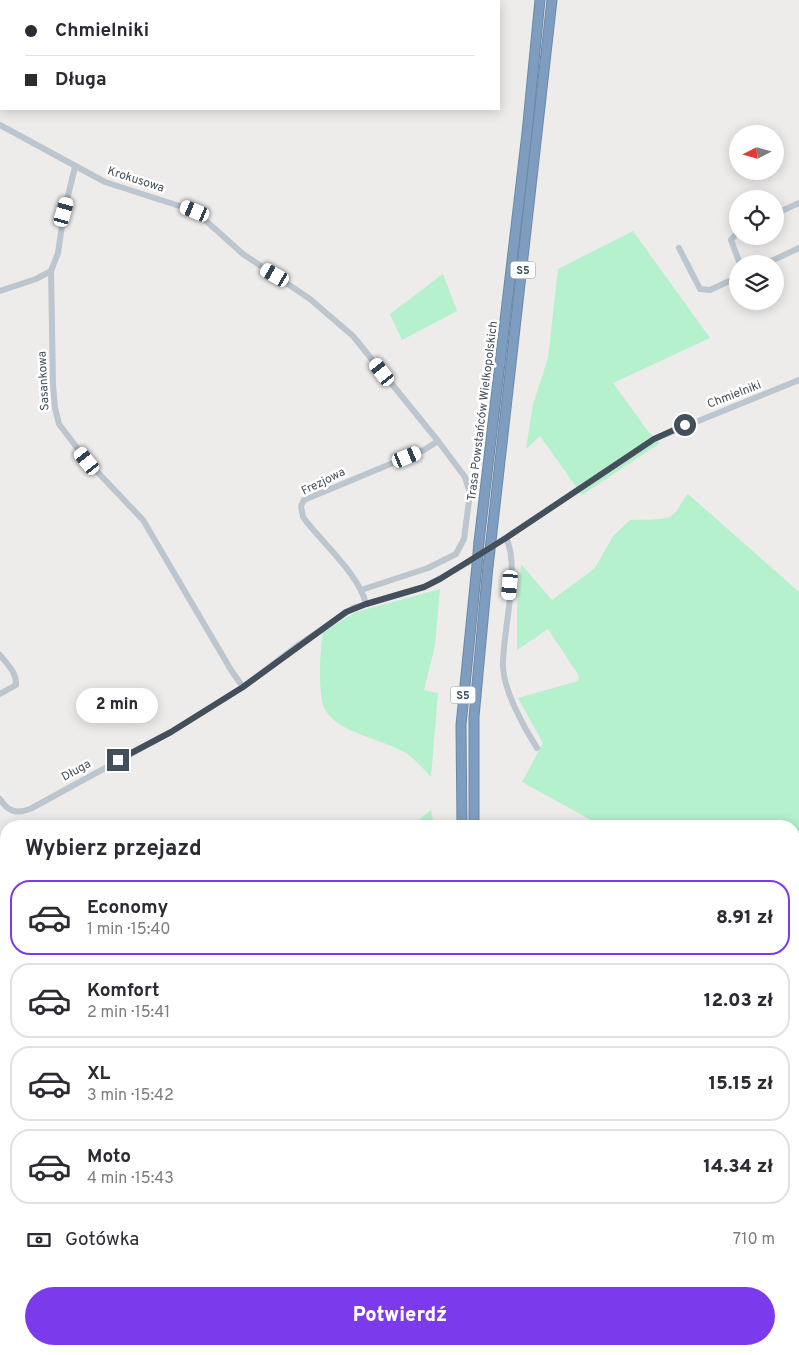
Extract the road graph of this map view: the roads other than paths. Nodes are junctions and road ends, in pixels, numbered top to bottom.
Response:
1 (540, 0) edge
2 (552, 0) edge
3 (0, 125) edge
4 (75, 167) junction
5 (799, 203) edge
6 (784, 210) edge
7 (679, 248) dead end
8 (799, 248) edge
9 (784, 255) edge
10 (51, 271) junction
11 (729, 281) edge
12 (0, 291) edge
13 (799, 380) edge
14 (438, 441) junction
15 (506, 538) junction
16 (424, 587) joint
17 (361, 590) junction
18 (366, 604) junction
19 (0, 655) edge
20 (243, 687) junction
21 (0, 694) edge
22 (537, 748) dead end
23 (0, 800) edge
24 (462, 820) edge
25 (474, 820) edge

1 - 24 highway, Trasa Powstańców Wielkopolskich / S5, bridge
2 - 25 highway, Trasa Powstańców Wielkopolskich / S5, bridge
3 - 4 street, Krokusowa
4 - 10 street, Sasankowa
4 - 14 street, Krokusowa
5 - 6 street
7 - 11 street
8 - 9 street
10 - 12 street
10 - 20 street, Sasankowa
13 - 15 street, Chmielniki
14 - 17 street, Krokusowa
14 - 17 street, Frezjowa
15 - 16 street, Chmielniki
15 - 22 street
16 - 18 street, Długa
17 - 18 street, Frezjowa
18 - 20 street, Długa
19 - 21 street
20 - 23 street, Długa

